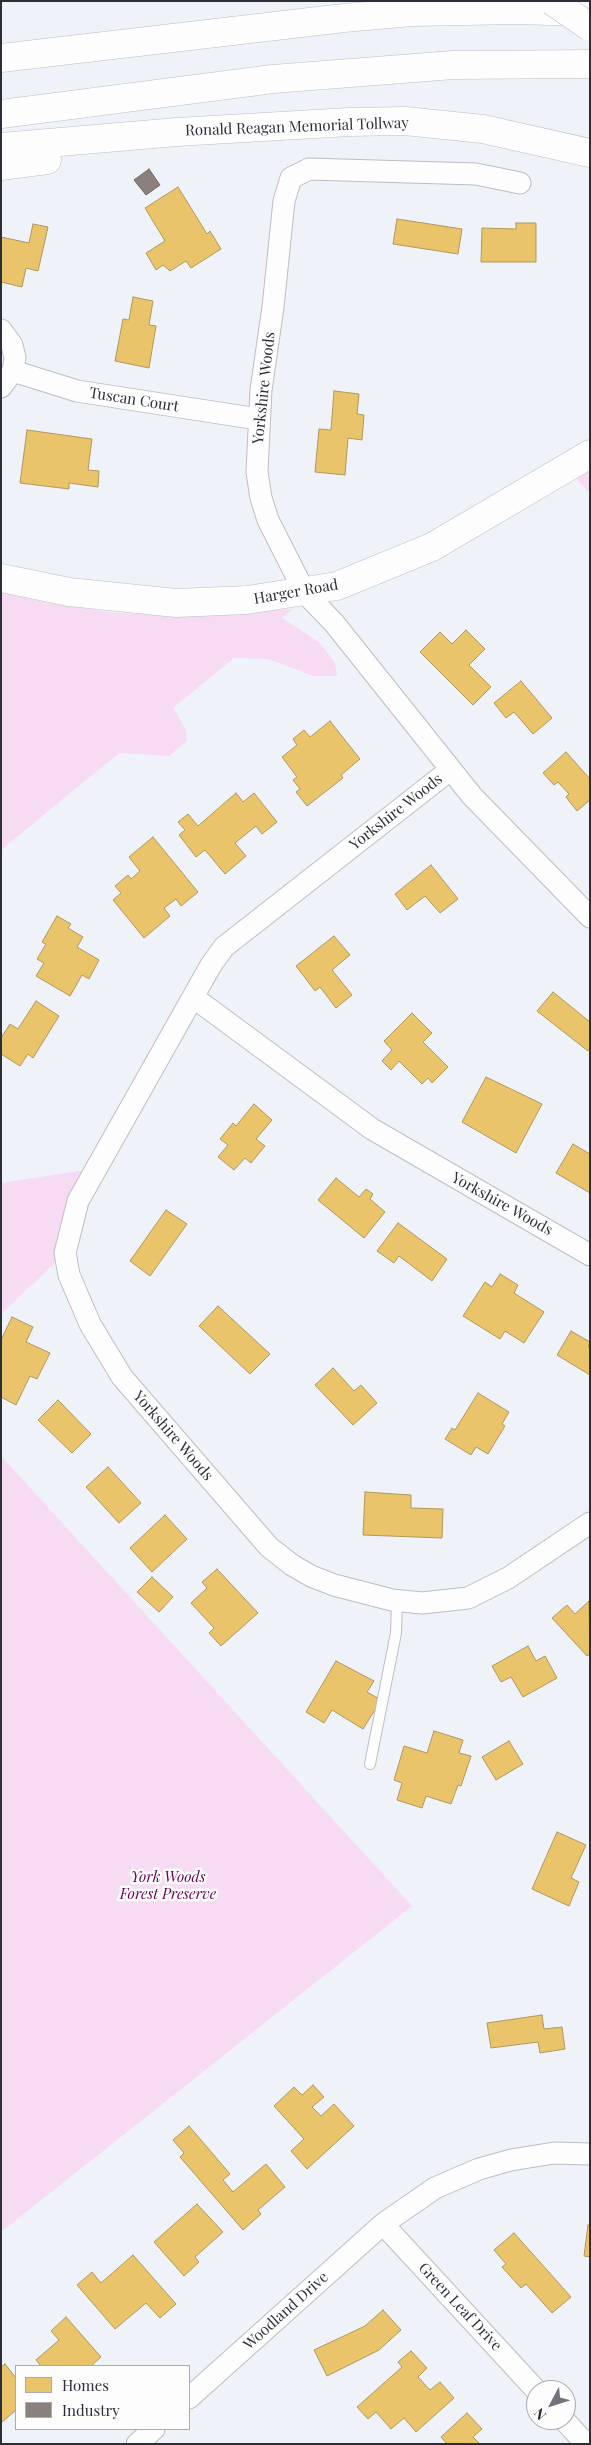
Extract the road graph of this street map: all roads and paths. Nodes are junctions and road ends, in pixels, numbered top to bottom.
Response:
1 (552, 1) edge
2 (590, 12) edge
3 (590, 27) edge
4 (1, 58) edge
5 (590, 64) edge
6 (1, 114) edge
7 (266, 128) junction
8 (1, 147) edge
9 (590, 153) edge
10 (1, 166) edge
11 (520, 183) dead end
12 (1, 330) edge
13 (7, 379) edge
14 (258, 419) junction
15 (590, 454) edge
16 (1, 578) edge
17 (305, 593) junction
18 (450, 770) junction
19 (590, 917) edge
20 (193, 997) junction
21 (590, 1255) edge
22 (590, 1523) edge
23 (397, 1600) junction
24 (370, 1764) dead end
25 (590, 2154) edge
26 (383, 2224) junction
27 (527, 2380) edge
28 (190, 2397) edge
29 (153, 2430) edge
30 (573, 2430) edge
31 (138, 2444) edge
32 (586, 2444) edge

1 - 3 main road, bridge
2 - 4 main road
5 - 6 main road
7 - 8 main road, Ronald Reagan Memorial Tollway
7 - 9 main road, Ronald Reagan Memorial Tollway
7 - 10 main road
11 - 14 street, Yorkshire Woods
12 - 13 street, Tuscan Court
13 - 14 street, Tuscan Court
14 - 17 street, Yorkshire Woods
15 - 17 main road, Harger Road
16 - 17 main road, Harger Road
17 - 18 street, Yorkshire Woods
18 - 19 street, Yorkshire Woods
18 - 20 street, Yorkshire Woods
20 - 21 street, Yorkshire Woods
20 - 23 street, Yorkshire Woods
22 - 23 street, Yorkshire Woods
23 - 24 lane
25 - 26 street, Woodland Drive
26 - 27 street, Green Leaf Drive
26 - 28 street, Woodland Drive
29 - 31 street
30 - 32 street

